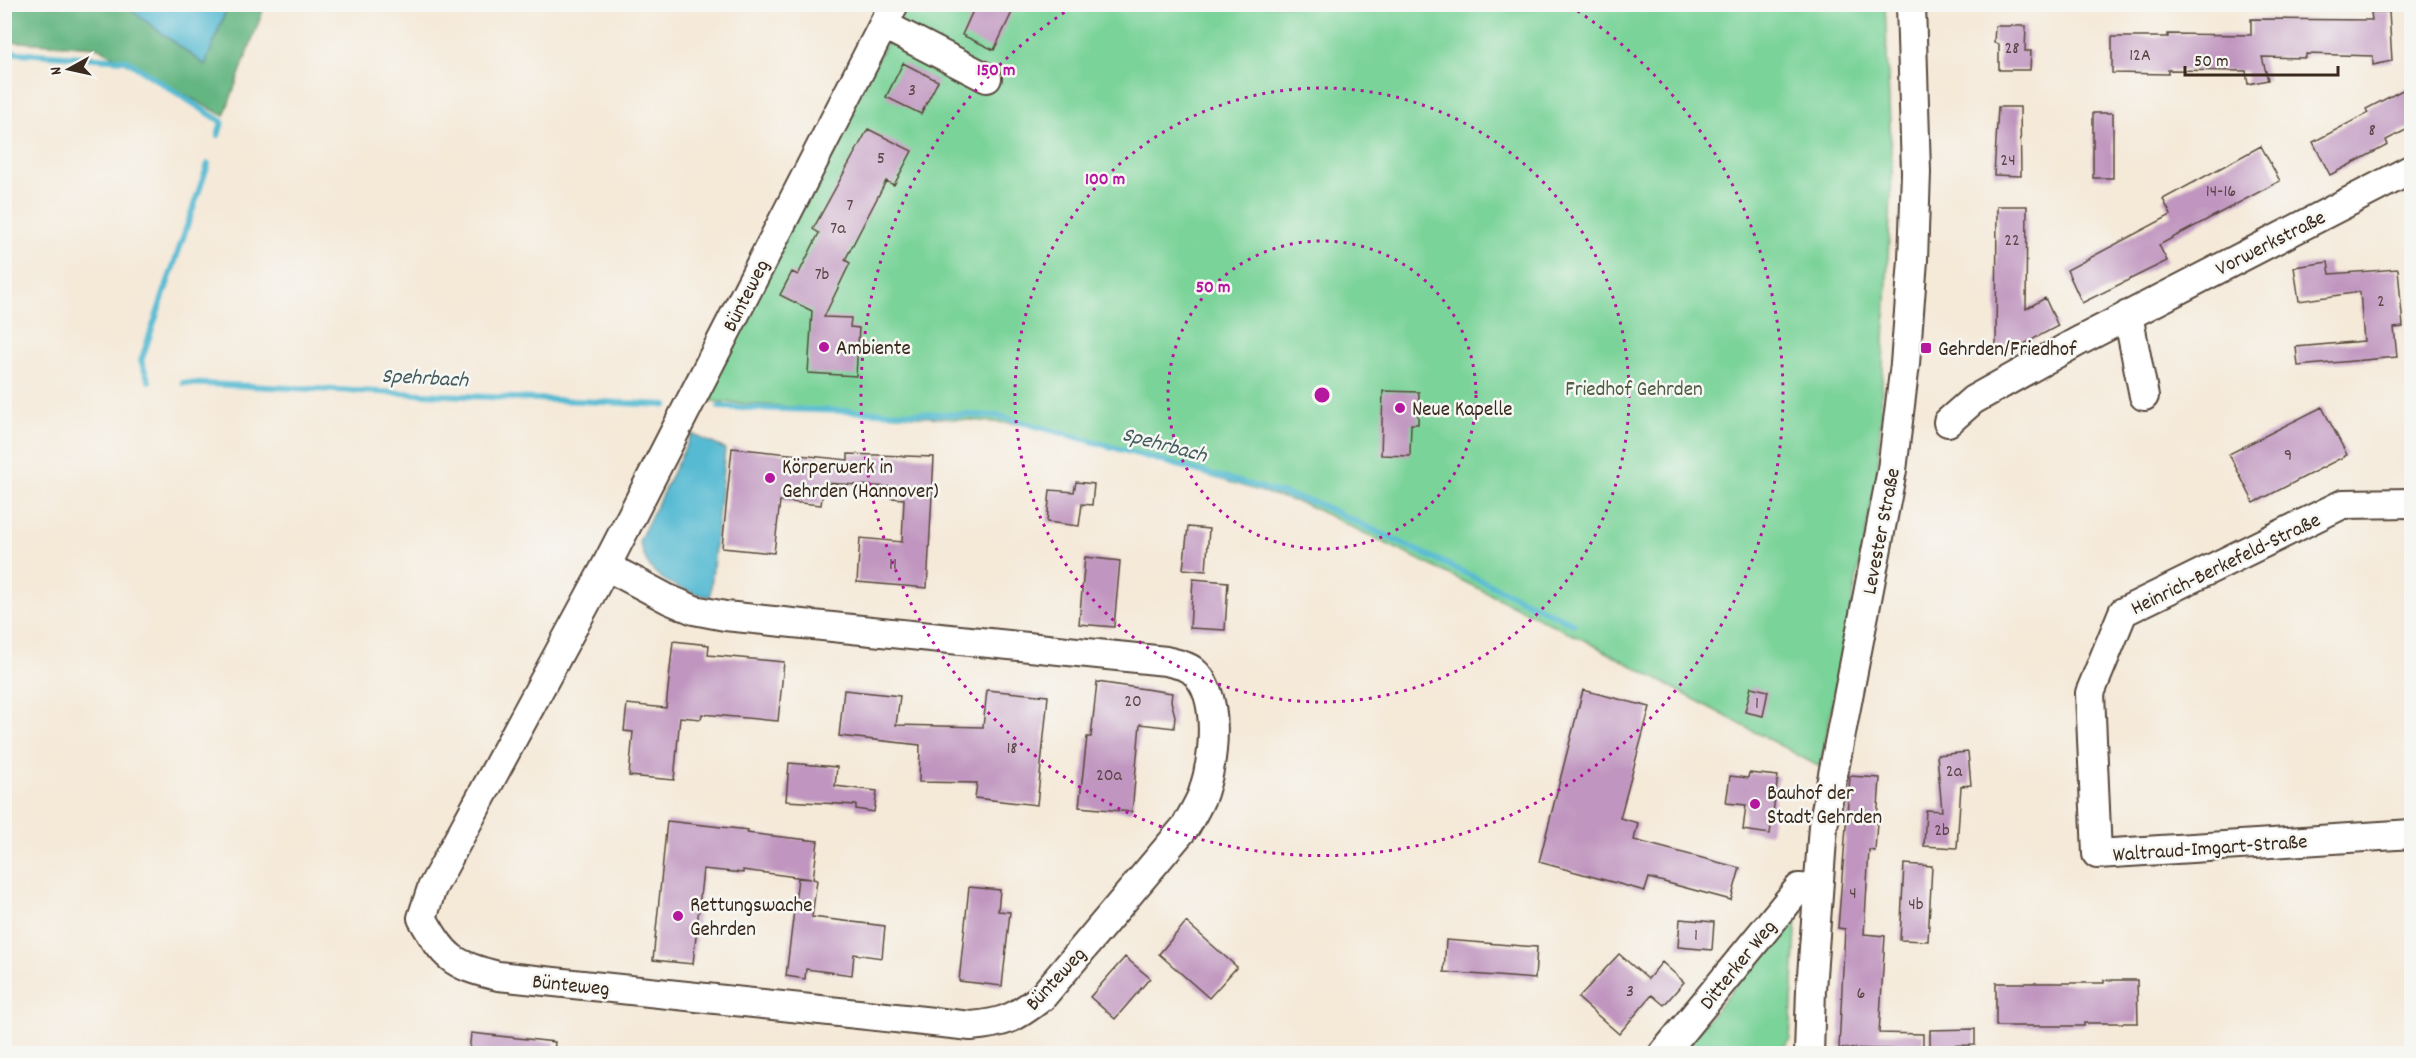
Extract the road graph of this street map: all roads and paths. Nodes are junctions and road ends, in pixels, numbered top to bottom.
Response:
1 (1911, 4) edge
2 (889, 15) edge
3 (987, 78) dead end
4 (2412, 169) edge
5 (2128, 315) junction
6 (2144, 396) dead end
7 (1948, 422) dead end
8 (2412, 503) edge
9 (606, 566) junction
10 (2090, 693) joint
11 (2412, 834) edge
12 (1816, 889) junction
13 (1663, 1053) edge
14 (1809, 1053) edge

1 - 12 street, Levester Straße
2 - 3 street, Bünteweg
2 - 9 street, Bünteweg
4 - 5 street, Vorwerkstraße
5 - 6 street
5 - 7 street, Vorwerkstraße
8 - 10 street, Heinrich-Berkefeld-Straße
9 - 9 street, Bünteweg
10 - 11 street, Waltraud-Imgart-Straße
12 - 13 street, Ditterker Weg
12 - 14 street, Levester Straße

